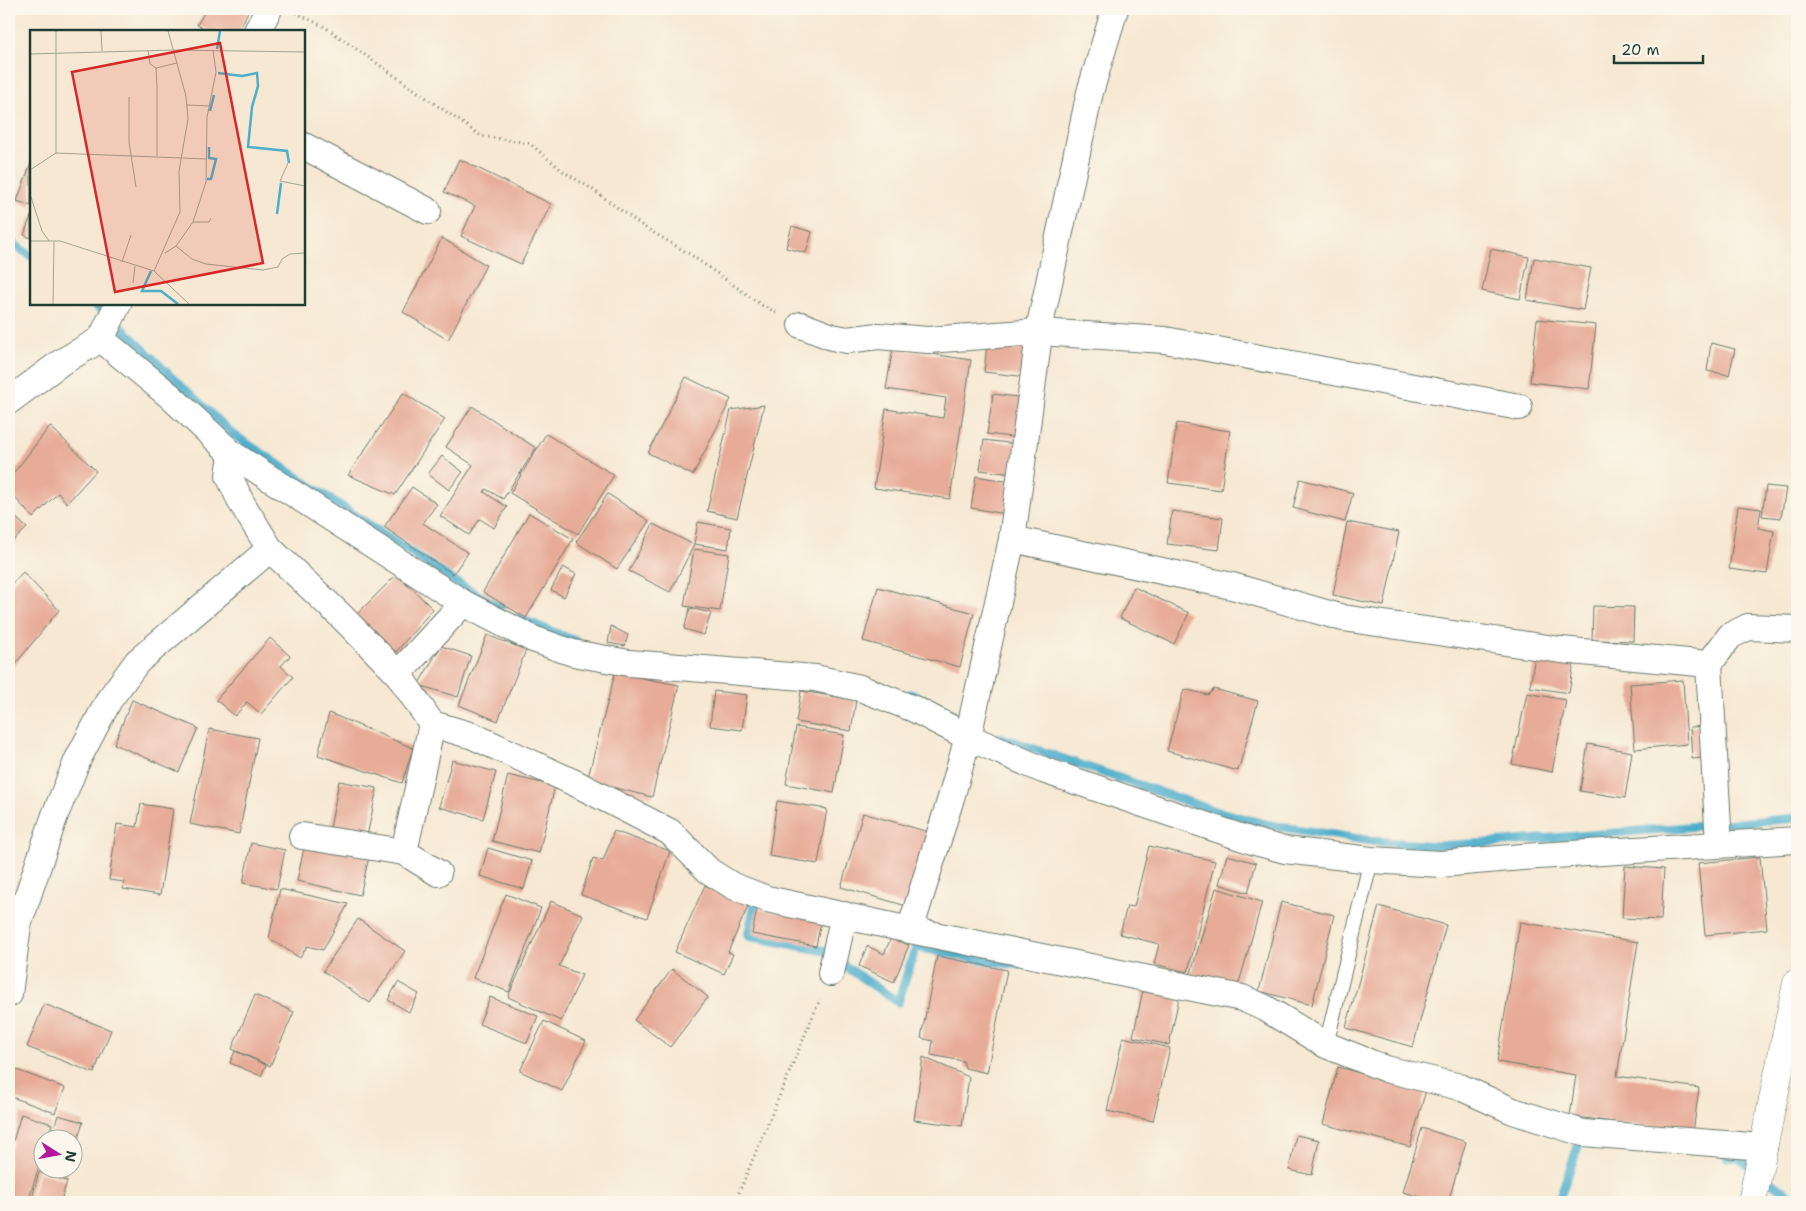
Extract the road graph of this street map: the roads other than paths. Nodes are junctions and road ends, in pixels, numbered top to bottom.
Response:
1 (269, 9) edge
2 (1115, 9) edge
3 (258, 30) edge
4 (305, 147) edge
5 (428, 212) dead end
6 (118, 305) edge
7 (801, 326) road end
8 (1039, 332) junction
9 (101, 339) junction
10 (9, 401) edge
11 (1519, 407) dead end
12 (232, 454) junction
13 (1012, 539) junction
14 (270, 549) junction
15 (463, 603) junction
16 (1797, 629) edge
17 (1709, 664) junction
18 (398, 674) junction
19 (432, 724) junction
20 (968, 737) junction
21 (302, 836) dead end
22 (1797, 840) edge
23 (1719, 845) junction
24 (404, 852) junction
25 (1371, 860) junction
26 (438, 873) dead end
27 (844, 915) junction
28 (910, 930) junction
29 (831, 973) road end
30 (1797, 983) edge
31 (9, 994) edge
32 (1326, 1045) junction
33 (1763, 1154) junction
34 (1754, 1195) edge

1 - 3 street
2 - 8 street
4 - 5 street
6 - 9 street
7 - 8 street
8 - 11 street
8 - 13 street
9 - 10 street
9 - 12 street
12 - 14 street
12 - 15 street
13 - 17 street
13 - 20 street
14 - 18 street
14 - 31 street
15 - 18 street
15 - 20 street
16 - 17 street
17 - 23 street
18 - 19 street
19 - 24 street
19 - 27 street
20 - 25 street
20 - 28 street
21 - 24 street
22 - 23 street
23 - 25 street
24 - 26 street
25 - 32 lane
27 - 28 street
27 - 29 street
28 - 32 street
30 - 33 street
32 - 33 street
33 - 34 street

